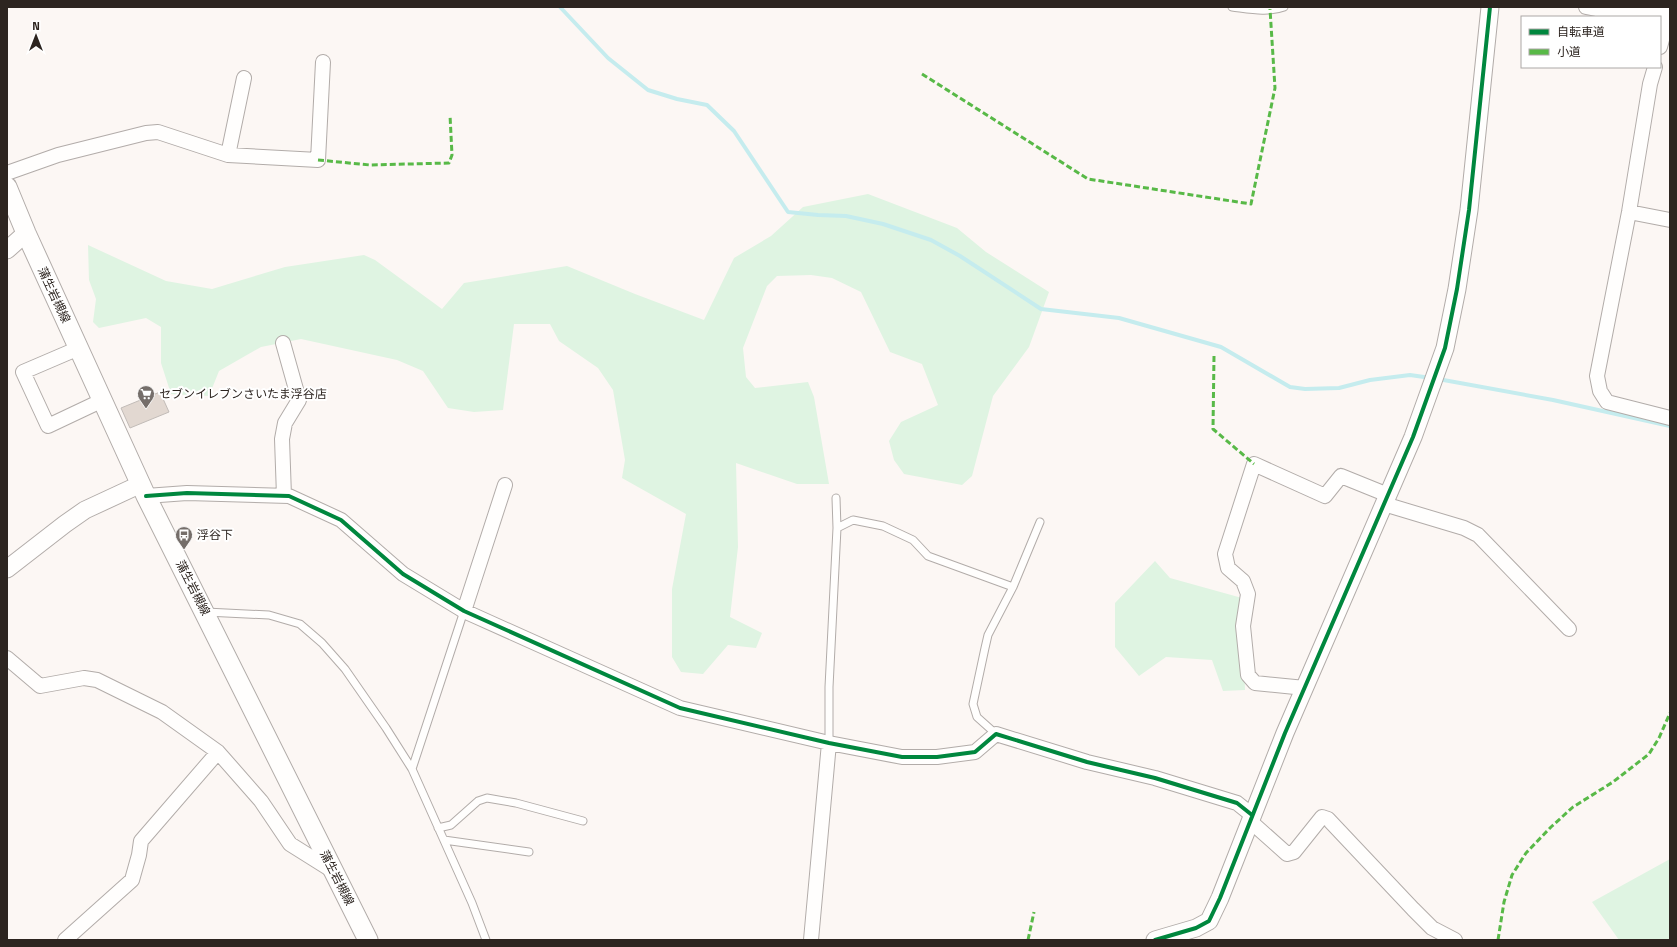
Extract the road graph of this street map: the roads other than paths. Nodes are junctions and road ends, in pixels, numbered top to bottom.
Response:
1 (1232, 7) edge
2 (1284, 7) edge
3 (1490, 7) edge
4 (1586, 7) edge
5 (1669, 14) edge
6 (1661, 43) edge
7 (323, 62) dead end
8 (1655, 68) edge
9 (244, 78) dead end
10 (228, 155) junction
11 (7, 173) edge
12 (7, 187) edge
13 (1629, 212) junction
14 (1670, 220) edge
15 (26, 233) junction
16 (7, 250) edge
17 (284, 343) dead end
18 (79, 348) junction
19 (102, 400) junction
20 (1670, 418) edge
21 (505, 485) dead end
22 (144, 490) junction
23 (284, 496) junction
24 (836, 498) dead end
25 (1386, 499) junction
26 (1040, 522) dead end
27 (837, 528) junction
28 (7, 570) edge
29 (1013, 587) junction
30 (464, 611) junction
31 (205, 612) junction
32 (1569, 629) dead end
33 (7, 658) edge
34 (1305, 688) junction
35 (996, 734) junction
36 (829, 743) junction
37 (218, 752) junction
38 (412, 769) junction
39 (1251, 818) junction
40 (582, 821) dead end
41 (438, 828) junction
42 (444, 840) junction
43 (529, 852) dead end
44 (333, 871) junction
45 (66, 940) edge
46 (368, 940) edge
47 (486, 940) edge
48 (811, 940) edge
49 (1154, 940) edge
50 (1455, 940) edge

1 - 2 lane
3 - 25 street
4 - 5 street
5 - 6 street
7 - 10 street
8 - 13 street
9 - 10 street
10 - 11 street
12 - 15 main road, 蒲生岩槻線
13 - 14 street
13 - 20 street
15 - 16 street
15 - 18 main road, 蒲生岩槻線
17 - 23 street
18 - 19 main road, 蒲生岩槻線
18 - 19 street
19 - 22 main road, 蒲生岩槻線
21 - 30 street
22 - 23 street
22 - 28 street
22 - 31 main road, 蒲生岩槻線
23 - 30 street
24 - 27 lane
25 - 32 street
25 - 34 street
25 - 34 street
26 - 29 lane
27 - 29 lane
27 - 36 lane
29 - 35 lane
30 - 36 street
30 - 38 lane
31 - 38 lane
31 - 44 main road, 蒲生岩槻線
33 - 37 street
34 - 39 street
35 - 36 street
35 - 39 street
36 - 48 street
37 - 44 street
37 - 45 street
38 - 41 lane
39 - 49 street
39 - 50 street
40 - 41 lane
41 - 42 lane
42 - 43 lane
42 - 47 lane
44 - 46 main road, 蒲生岩槻線

